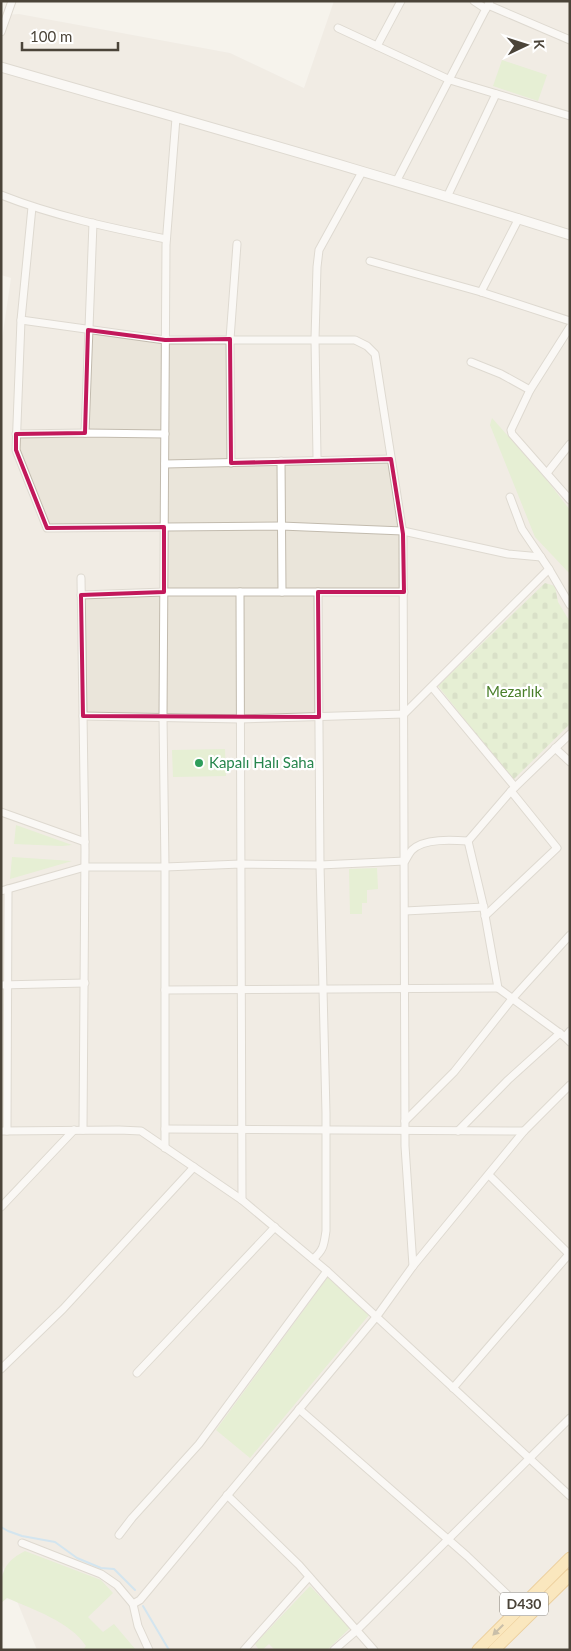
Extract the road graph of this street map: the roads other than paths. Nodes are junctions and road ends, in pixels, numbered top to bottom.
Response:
1 (12, 1) edge
2 (401, 1) edge
3 (474, 1) edge
4 (488, 5) edge
5 (338, 28) dead end
6 (1, 32) edge
7 (570, 40) edge
8 (377, 46) junction
9 (1, 67) edge
10 (450, 80) junction
11 (496, 94) junction
12 (570, 116) edge
13 (176, 118) junction
14 (362, 172) junction
15 (396, 182) junction
16 (1, 195) edge
17 (447, 197) junction
18 (32, 207) junction
19 (519, 218) junction
20 (93, 223) junction
21 (569, 232) edge
22 (166, 239) junction
23 (237, 244) dead end
24 (370, 261) dead end
25 (481, 292) junction
26 (21, 320) junction
27 (570, 321) edge
28 (570, 327) edge
29 (88, 330) junction
30 (230, 339) junction
31 (315, 339) junction
32 (165, 340) junction
33 (471, 362) dead end
34 (530, 390) junction
35 (85, 432) junction
36 (16, 434) junction
37 (165, 434) junction
38 (570, 444) edge
39 (317, 457) dead end
40 (391, 459) junction
41 (281, 461) junction
42 (231, 463) junction
43 (164, 464) junction
44 (547, 473) junction
45 (510, 496) dead end
46 (570, 500) edge
47 (282, 526) junction
48 (164, 527) junction
49 (403, 531) junction
50 (541, 556) junction
51 (549, 569) junction
52 (81, 578) dead end
53 (164, 592) junction
54 (240, 592) junction
55 (282, 592) junction
56 (318, 592) junction
57 (404, 592) junction
58 (81, 594) junction
59 (570, 605) edge
60 (432, 687) junction
61 (404, 714) junction
62 (83, 716) junction
63 (163, 717) junction
64 (319, 717) junction
65 (240, 719) junction
66 (570, 734) edge
67 (555, 748) junction
68 (570, 762) edge
69 (513, 789) junction
70 (1, 812) edge
71 (468, 841) junction
72 (85, 842) junction
73 (405, 861) junction
74 (241, 864) junction
75 (320, 865) junction
76 (85, 867) junction
77 (165, 867) junction
78 (5, 890) edge
79 (484, 908) junction
80 (405, 911) junction
81 (485, 916) junction
82 (570, 935) edge
83 (84, 983) junction
84 (5, 984) edge
85 (242, 988) junction
86 (405, 988) junction
87 (498, 988) junction
88 (165, 990) junction
89 (322, 990) junction
90 (512, 998) junction
91 (566, 1036) edge
92 (570, 1085) edge
93 (405, 1121) junction
94 (165, 1128) junction
95 (243, 1129) junction
96 (74, 1130) junction
97 (83, 1130) junction
98 (405, 1130) junction
99 (4, 1131) edge
100 (326, 1131) junction
101 (458, 1131) junction
102 (524, 1131) junction
103 (165, 1148) junction
104 (194, 1167) junction
105 (489, 1175) junction
106 (242, 1200) junction
107 (1, 1207) edge
108 (275, 1227) junction
109 (569, 1254) edge
110 (313, 1259) junction
111 (413, 1266) junction
112 (327, 1271) junction
113 (377, 1316) junction
114 (1, 1370) edge
115 (137, 1373) dead end
116 (453, 1388) junction
117 (299, 1409) junction
118 (570, 1418) edge
119 (529, 1458) junction
120 (228, 1495) junction
121 (570, 1496) edge
122 (119, 1535) dead end
123 (448, 1539) junction
124 (22, 1543) dead end
125 (570, 1558) edge
126 (570, 1575) edge
127 (309, 1577) junction
128 (514, 1601) dead end
129 (134, 1604) junction
130 (357, 1630) junction
131 (149, 1650) edge
132 (244, 1650) edge
133 (334, 1650) edge
134 (374, 1650) edge
135 (478, 1650) edge
136 (494, 1650) edge

1 - 6 street
2 - 8 street
3 - 4 street
4 - 7 street
4 - 10 street
5 - 8 street
8 - 10 street
9 - 13 street
10 - 11 street
10 - 15 street
11 - 12 street
11 - 17 street
13 - 14 street
13 - 22 street
14 - 15 street
14 - 31 street
15 - 17 street
16 - 18 street
17 - 19 street
18 - 20 street
18 - 26 street
19 - 21 street
19 - 25 street
20 - 22 street
20 - 29 street
22 - 32 street
23 - 30 street
24 - 25 street
25 - 27 street
26 - 29 street
26 - 36 street
28 - 34 street
29 - 32 street
29 - 35 street
30 - 31 street
30 - 32 street
30 - 42 street
31 - 39 street
31 - 40 street
32 - 37 street
33 - 34 street
34 - 44 street
35 - 36 street
35 - 37 street
36 - 48 street
37 - 43 street
38 - 44 street
40 - 41 street
40 - 49 street
41 - 42 street
41 - 47 street
42 - 43 street
43 - 48 street
44 - 46 street
45 - 50 street
47 - 48 street
47 - 49 street
47 - 55 street
48 - 53 street
49 - 50 street
49 - 57 street
50 - 51 street
51 - 59 street
51 - 60 street
52 - 58 street
53 - 54 street
53 - 58 street
53 - 63 street
54 - 55 street
54 - 65 street
55 - 56 street
56 - 57 street
56 - 64 street
57 - 61 street
58 - 62 street
60 - 61 street
60 - 69 street
61 - 64 street
61 - 73 street
62 - 63 street
62 - 72 street
63 - 65 street
63 - 77 street
64 - 65 street
64 - 75 street
65 - 74 street
66 - 67 street
67 - 68 street
67 - 69 street
69 - 71 street
69 - 81 street
70 - 72 street
71 - 73 street
71 - 79 street
72 - 76 street
73 - 75 street
73 - 80 street
74 - 75 street
74 - 77 street
74 - 85 street
75 - 89 street
76 - 77 street
76 - 78 street
76 - 83 street
77 - 88 street
78 - 84 street
79 - 80 street
79 - 81 street
80 - 86 street
81 - 87 street
82 - 90 street
83 - 84 street
83 - 97 street
84 - 99 street
85 - 88 street
85 - 89 street
85 - 95 street
86 - 87 street
86 - 89 street
86 - 93 street
87 - 90 street
88 - 94 street
89 - 100 street
90 - 91 street
90 - 93 street
91 - 101 street
92 - 102 street
93 - 98 street
94 - 95 street
94 - 103 street
95 - 100 street
95 - 106 street
96 - 97 street
96 - 99 street
96 - 107 street
97 - 103 street
98 - 100 street
98 - 101 street
98 - 111 street
100 - 110 street
101 - 102 street
102 - 105 street
103 - 104 street
104 - 106 street
104 - 114 street
105 - 109 street
105 - 111 street
106 - 108 street
108 - 110 street
108 - 115 street
109 - 116 street
110 - 112 street
111 - 113 street
112 - 113 street
112 - 122 street
113 - 116 street
113 - 117 street
116 - 119 street
117 - 120 street
117 - 123 street
118 - 119 street
119 - 121 street
119 - 123 street
120 - 127 street
120 - 129 street
123 - 128 street
123 - 130 street
124 - 129 street
125 -> 135 highway, D430
126 - 136 highway, D430
127 - 130 street
127 - 132 street
129 - 131 street
130 - 133 street
130 - 134 street

